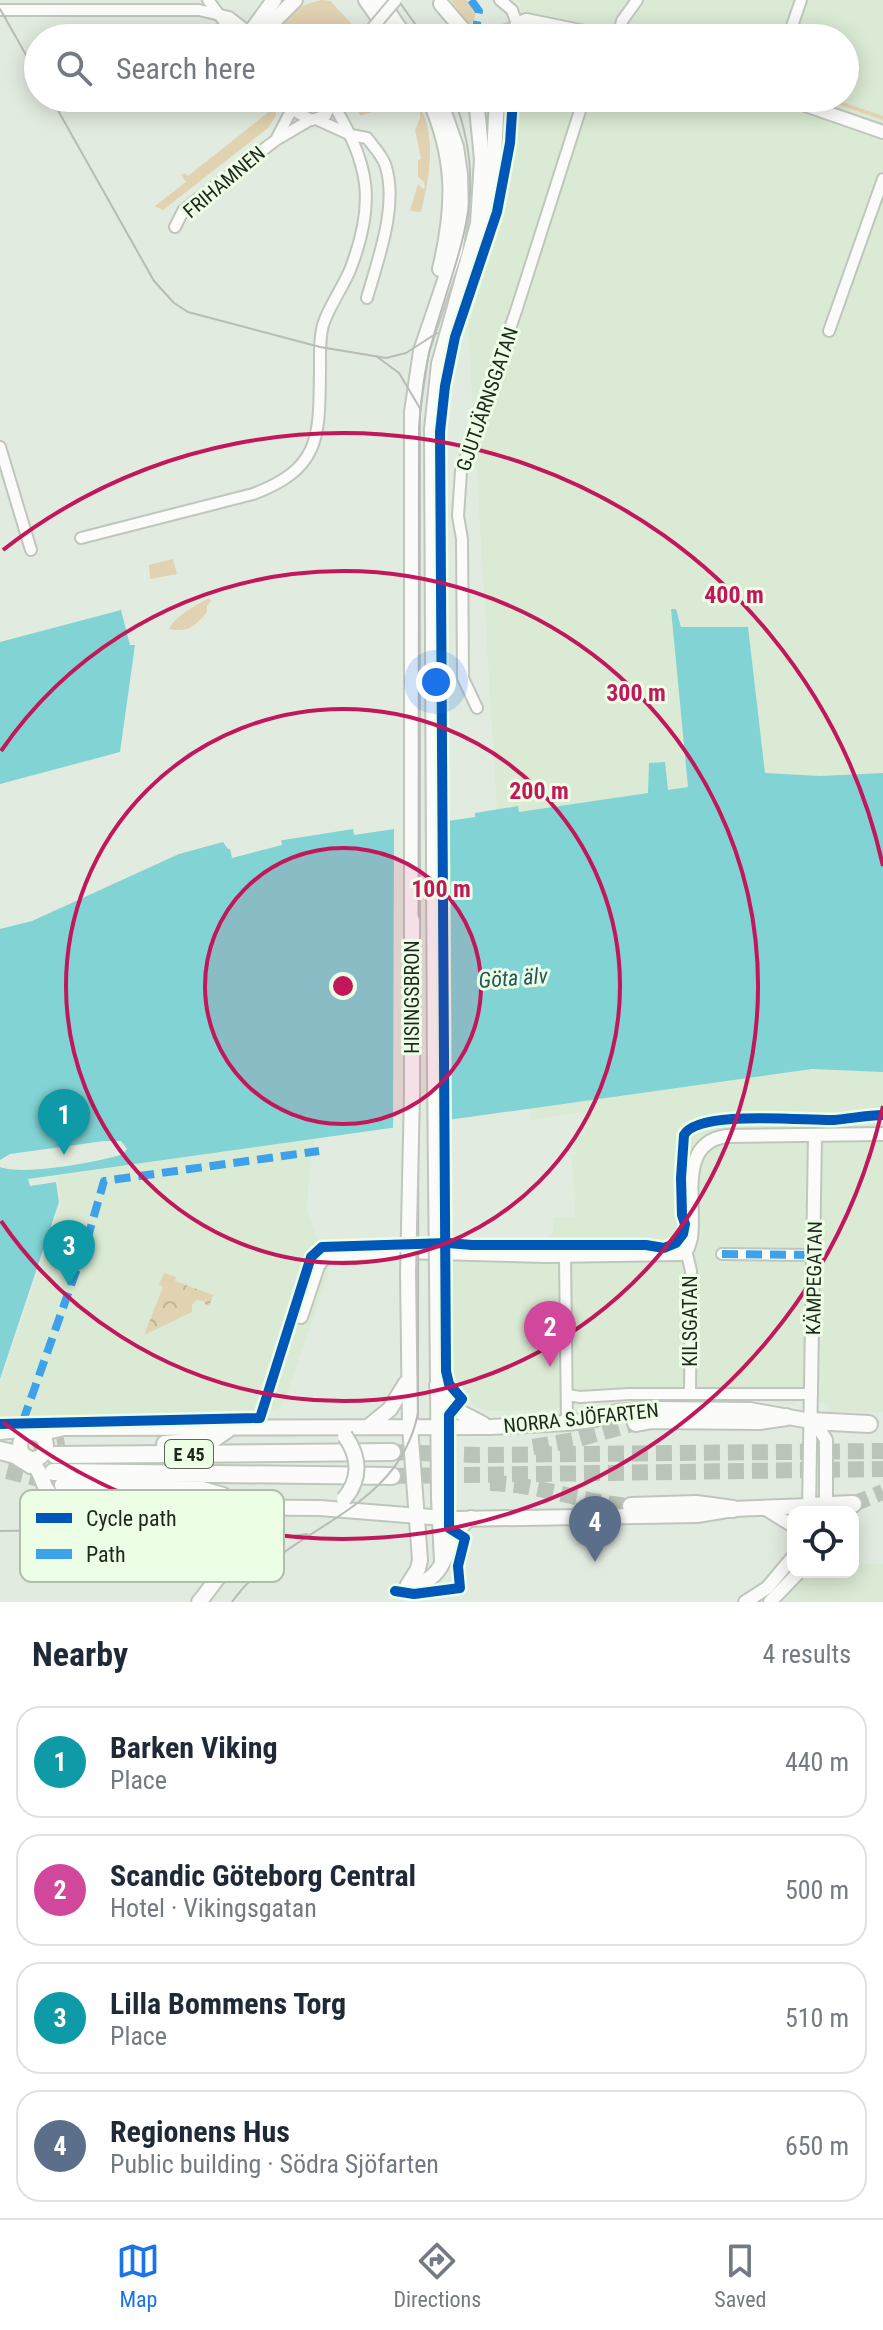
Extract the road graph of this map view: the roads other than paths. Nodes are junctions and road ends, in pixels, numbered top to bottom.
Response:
1 (208, 0) edge
2 (274, 0) edge
3 (295, 0) edge
4 (396, 0) edge
5 (500, 0) edge
6 (637, 0) edge
7 (801, 0) edge
8 (369, 1) edge
9 (440, 2) edge
10 (0, 10) edge
11 (220, 15) junction
12 (273, 22) joint
13 (236, 24) edge
14 (258, 24) edge
15 (270, 24) edge
16 (376, 24) edge
17 (384, 24) edge
18 (392, 24) edge
19 (451, 24) edge
20 (458, 24) edge
21 (512, 24) edge
22 (621, 24) edge
23 (793, 24) edge
24 (288, 112) edge
25 (299, 112) edge
26 (328, 112) edge
27 (339, 112) edge
28 (434, 112) edge
29 (444, 112) edge
30 (478, 112) edge
31 (496, 112) edge
32 (580, 112) edge
33 (825, 112) edge
34 (314, 120) junction
35 (883, 132) edge
36 (351, 135) junction
37 (276, 140) junction
38 (883, 179) edge
39 (175, 227) dead end
40 (473, 250) junction
41 (367, 298) dead end
42 (829, 331) dead end
43 (426, 332) junction
44 (1, 452) edge
45 (81, 538) dead end
46 (31, 550) dead end
47 (477, 708) dead end
48 (883, 1134) edge
49 (815, 1135) junction
50 (686, 1250) junction
51 (722, 1254) dead end
52 (815, 1255) junction
53 (565, 1256) junction
54 (301, 1317) dead end
55 (409, 1375) junction
56 (437, 1386) junction
57 (690, 1393) junction
58 (812, 1394) junction
59 (567, 1395) junction
60 (786, 1417) junction
61 (810, 1421) junction
62 (567, 1423) junction
63 (636, 1423) tunnel mouth
64 (869, 1424) dead end
65 (410, 1426) junction
66 (438, 1426) junction
67 (368, 1427) junction
68 (491, 1427) junction
69 (228, 1429) junction
70 (339, 1432) junction
71 (0, 1433) edge
72 (0, 1448) edge
73 (392, 1452) tunnel mouth
74 (0, 1454) edge
75 (25, 1455) junction
76 (56, 1457) junction
77 (392, 1476) tunnel mouth
78 (63, 1485) tunnel mouth
79 (52, 1490) edge
80 (202, 1490) edge
81 (853, 1504) dead end
82 (631, 1506) tunnel mouth
83 (817, 1506) edge
84 (839, 1506) edge
85 (284, 1508) edge
86 (320, 1508) junction
87 (764, 1508) junction
88 (787, 1508) edge
89 (733, 1509) junction
90 (416, 1514) junction
91 (440, 1518) junction
92 (471, 1518) junction
93 (787, 1522) edge
94 (787, 1564) edge
95 (440, 1565) junction
96 (793, 1578) edge
97 (216, 1582) edge
98 (199, 1602) edge
99 (745, 1602) edge
100 (770, 1602) edge

1 - 11 street
2 - 14 main road
3 - 12 main road
4 - 16 street, bridge
5 - 21 street
6 - 22 street
7 - 23 street
8 - 17 main road
8 - 18 main road
9 - 19 main road
9 - 20 main road
10 - 11 street
11 - 13 street
12 - 15 main road
24 - 37 street, FRIHAMNEN
25 - 34 street
26 - 34 street
27 - 36 street
28 - 43 main road
29 - 43 main road
30 - 40 main road
31 - 40 main road
32 - 47 street, GJUTJÄRNSGATAN
33 - 35 street
34 - 36 street
34 - 37 street, FRIHAMNEN
36 - 41 street
36 - 45 street
37 - 39 street, FRIHAMNEN
38 - 42 street
40 - 56 main road, HISINGSBRON, bridge
43 - 55 main road, HISINGSBRON, bridge
44 - 46 street
48 - 49 street
49 - 50 street
49 - 52 street, KÄMPEGATAN
50 - 53 street
50 - 57 street, KILSGATAN
51 - 52 street
52 - 58 street, KÄMPEGATAN
53 - 54 street
53 - 59 street
55 - 65 main road, HISINGSBRON
55 - 67 main road
56 - 66 main road, HISINGSBRON
56 - 68 main road
57 - 58 street, KILSGATAN
57 - 59 street, KILSGATAN
58 - 61 street, KÄMPEGATAN
59 - 62 street
60 - 61 main road, NORRA SJÖFARTEN
60 - 62 main road, NORRA SJÖFARTEN
60 - 63 highway
61 - 64 highway
61 - 83 street, KÄMPEGATAN
62 - 68 main road, NORRA SJÖFARTEN
65 - 66 main road, NORRA SJÖFARTEN
65 - 67 main road, NORRA SJÖFARTEN
65 - 90 main road, HISINGSBRON
66 - 68 main road, NORRA SJÖFARTEN
66 - 91 main road, HISINGSBRON
67 - 70 main road, NORRA SJÖFARTEN
69 - 70 main road, NORRA SJÖFARTEN
69 - 76 main road, NORRA SJÖFARTEN
69 - 76 highway, E 45
70 - 86 main road, bridge
71 - 76 street
72 - 75 street
73 - 76 highway, E 45
74 - 76 street
75 - 76 main road
75 - 76 main road, NORRA SJÖFARTEN
76 - 77 highway, E 45
76 - 79 main road
78 - 80 highway
81 - 84 highway
82 - 89 highway
85 - 86 main road
86 - 90 main road
87 - 88 main road
87 - 89 main road
87 - 93 street
89 - 92 main road
90 - 91 main road
90 - 95 main road, HISINGSBRON
91 - 92 main road
91 - 95 main road, HISINGSBRON
92 - 95 main road
94 - 99 street
96 - 100 street
97 - 98 main road

